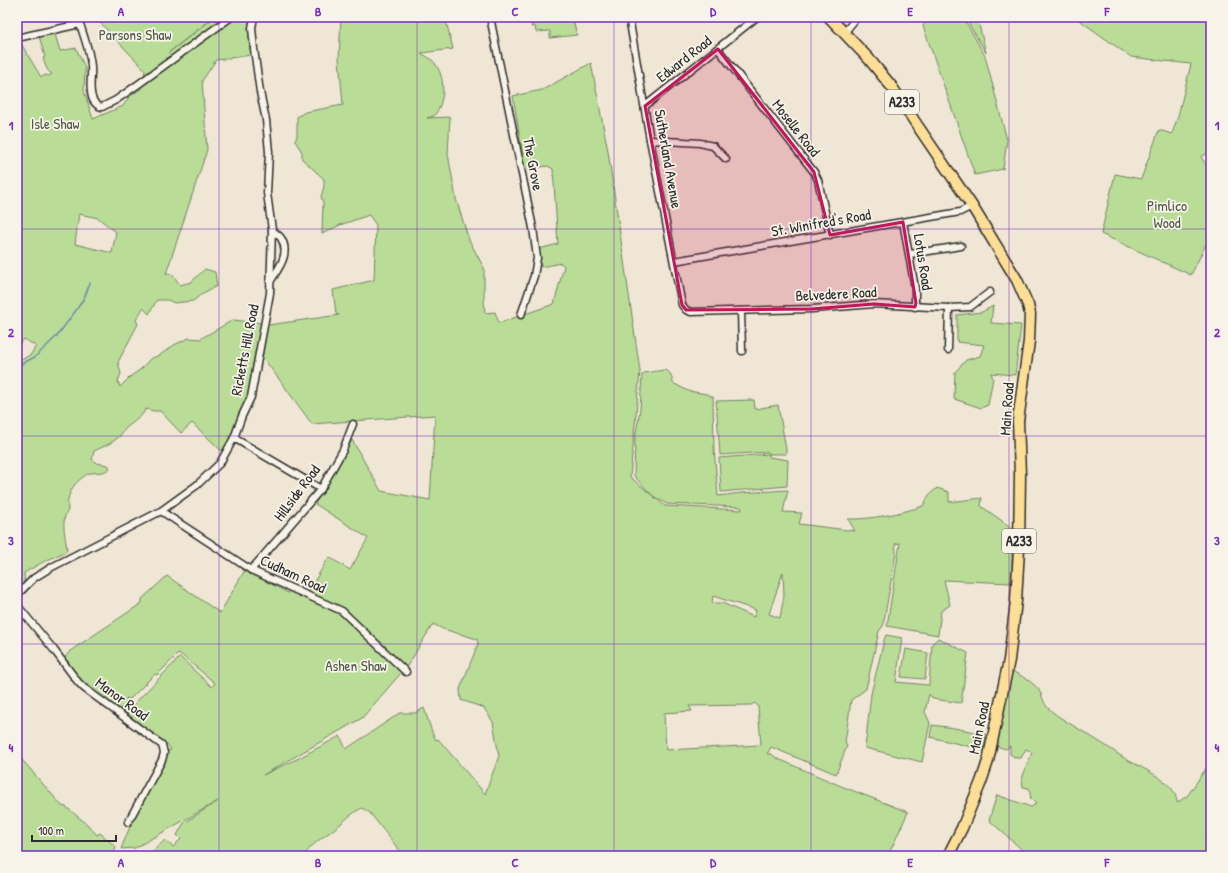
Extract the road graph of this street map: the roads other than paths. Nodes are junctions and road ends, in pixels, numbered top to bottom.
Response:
1 (230, 17) edge
2 (254, 17) edge
3 (490, 17) edge
4 (629, 17) edge
5 (757, 17) edge
6 (828, 17) edge
7 (857, 17) edge
8 (844, 33) junction
9 (17, 38) edge
10 (718, 48) junction
11 (645, 106) junction
12 (650, 140) junction
13 (726, 159) dead end
14 (972, 206) junction
15 (903, 222) junction
16 (272, 230) junction
17 (830, 235) junction
18 (961, 246) dead end
19 (910, 254) junction
20 (674, 261) junction
21 (270, 282) junction
22 (990, 292) dead end
23 (682, 306) joint
24 (915, 307) junction
25 (949, 308) junction
26 (741, 311) junction
27 (521, 315) dead end
28 (948, 350) dead end
29 (742, 351) dead end
30 (353, 424) dead end
31 (234, 438) junction
32 (320, 489) junction
33 (161, 510) junction
34 (251, 570) junction
35 (17, 595) edge
36 (17, 605) edge
37 (406, 672) dead end
38 (128, 822) dead end
39 (948, 856) edge

1 - 9 street
2 - 16 street, Ricketts Hill Road
3 - 27 street, The Grove
4 - 11 street, Sutherland Avenue
5 - 10 street, Edward Road
6 - 8 main road, Main Road / A233
7 - 8 street
8 - 14 main road, Main Road / A233
10 - 11 street, Edward Road
10 - 17 street, Moselle Road
11 - 12 street, Sutherland Avenue
12 - 13 street
12 - 20 street, Sutherland Avenue
14 - 15 street, St. Winifred's Road
14 - 39 main road, Main Road / A233
15 - 17 street, St. Winifred's Road
15 - 19 street, Lotus Road
16 - 21 street, Ricketts Hill Road
16 - 21 street
17 - 20 street, St. Winifred's Road
18 - 19 street
19 - 24 street, Lotus Road
20 - 23 street, Sutherland Avenue
21 - 31 street, Ricketts Hill Road
22 - 25 street, Belvedere Road
23 - 26 street, Belvedere Road
24 - 25 street, Belvedere Road
24 - 26 street, Belvedere Road
25 - 28 street
26 - 29 street
30 - 32 street, Hillside Road
31 - 32 street
31 - 33 street, Ricketts Hill Road
32 - 34 street, Hillside Road
33 - 34 street, Cudham Road
33 - 35 street, Ricketts Hill Road
34 - 37 street, Cudham Road
36 - 38 street, Manor Road

